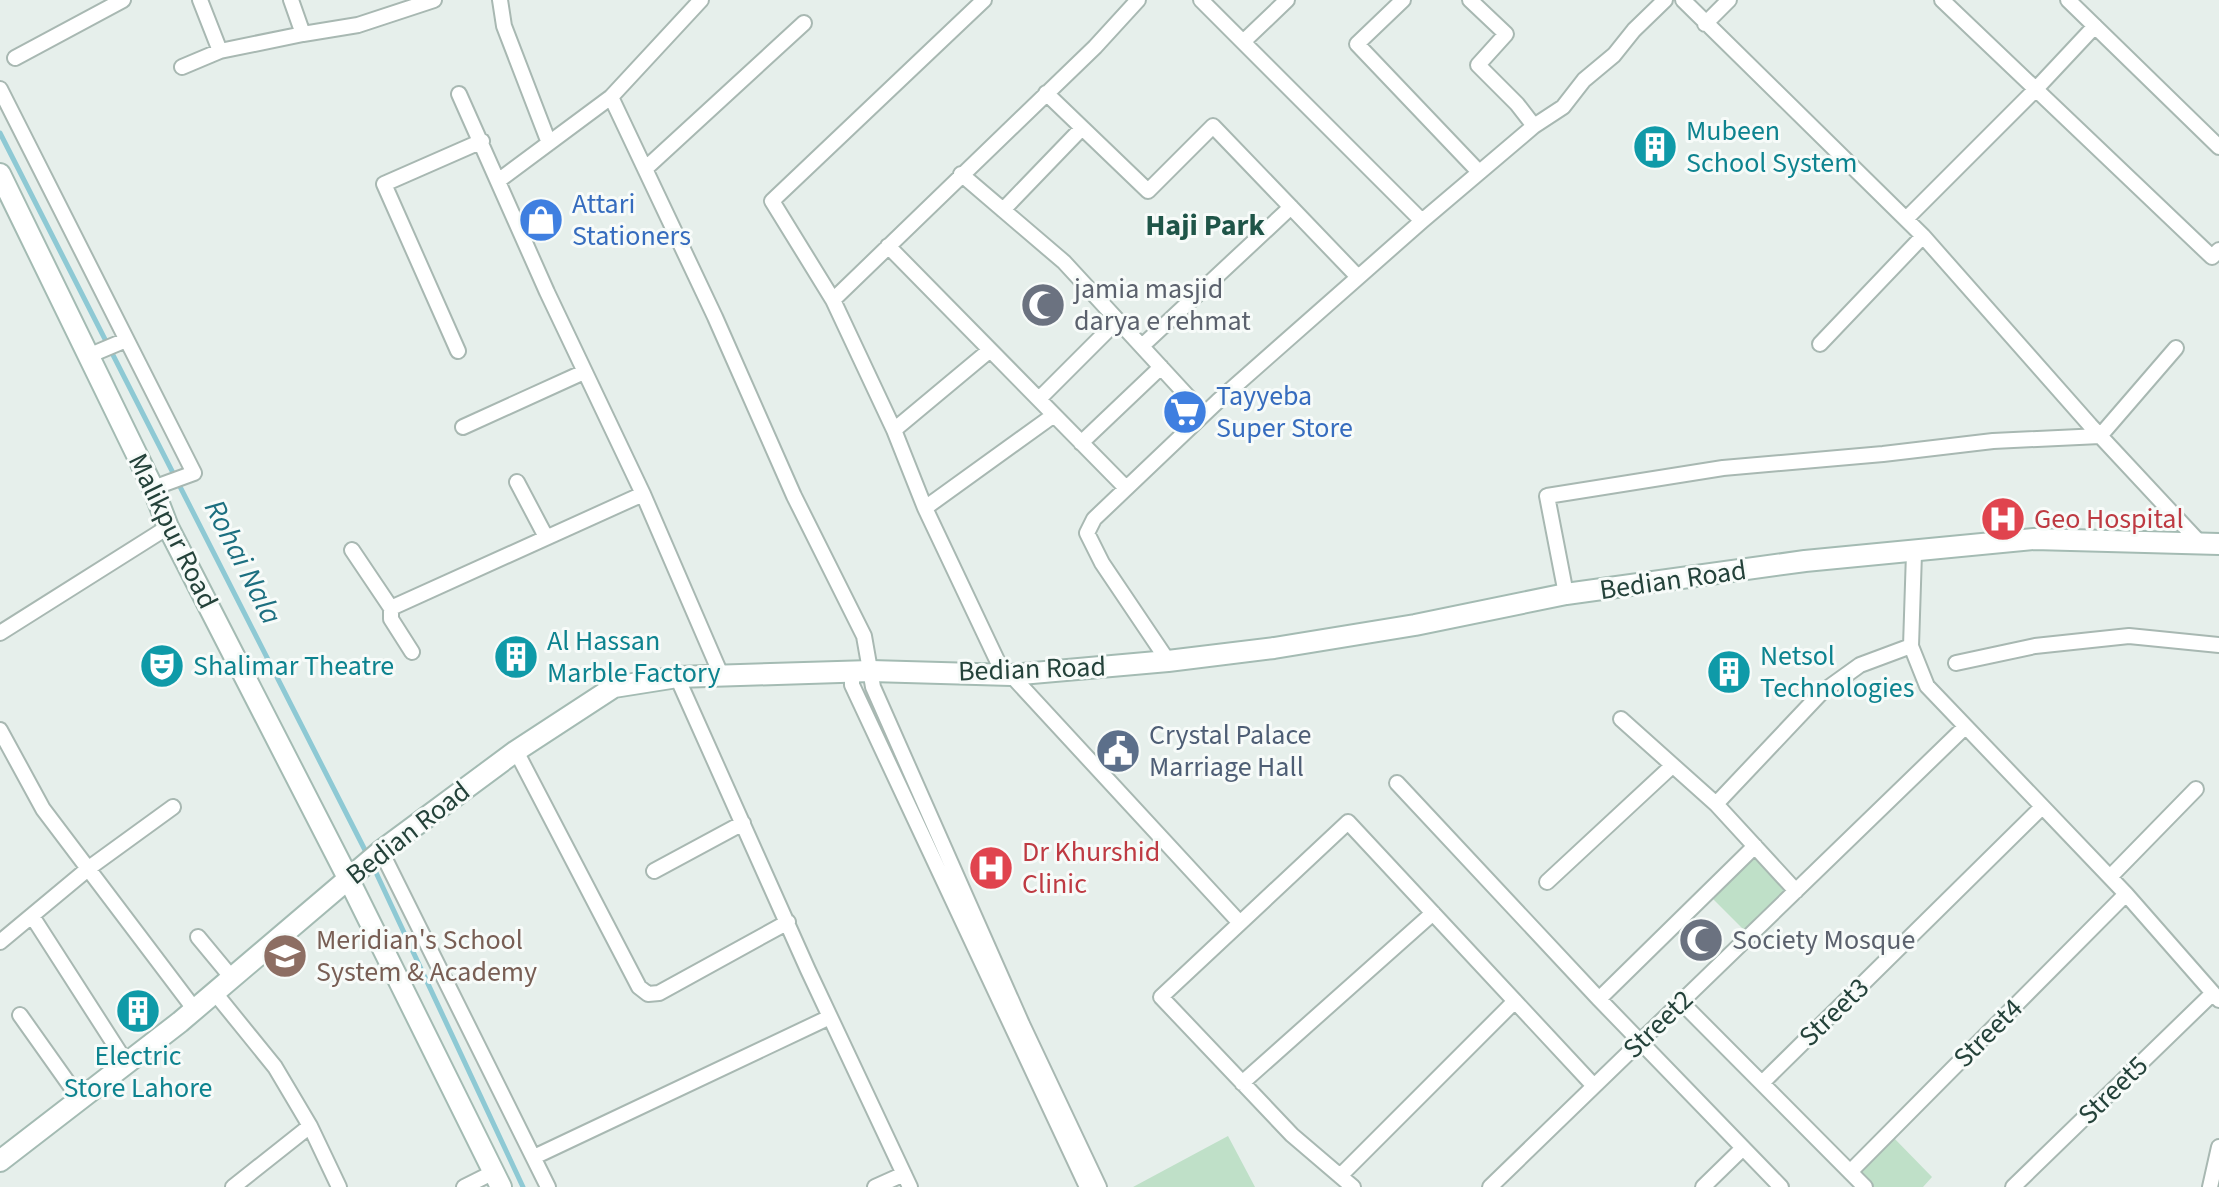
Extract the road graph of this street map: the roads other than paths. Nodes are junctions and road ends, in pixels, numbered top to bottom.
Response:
1 (123, 0) edge
2 (200, 0) edge
3 (291, 0) edge
4 (434, 0) edge
5 (500, 0) edge
6 (516, 0) edge
7 (701, 0) edge
8 (984, 0) edge
9 (1138, 0) edge
10 (1201, 0) edge
11 (1287, 0) edge
12 (1403, 0) edge
13 (1470, 0) edge
14 (1665, 0) edge
15 (1683, 0) edge
16 (1729, 0) edge
17 (1942, 0) edge
18 (2068, 0) edge
19 (385, 7) edge
20 (503, 18) junction
21 (804, 23) dead end
22 (1705, 24) junction
23 (2095, 26) junction
24 (303, 34) junction
25 (1243, 42) junction
26 (220, 51) junction
27 (15, 58) dead end
28 (182, 67) dead end
29 (0, 89) edge
30 (2035, 90) junction
31 (1046, 93) junction
32 (459, 94) dead end
33 (611, 97) junction
34 (6, 118) edge
35 (1534, 126) junction
36 (1082, 128) junction
37 (482, 141) junction
38 (549, 143) junction
39 (2219, 147) edge
40 (645, 169) junction
41 (1479, 172) junction
42 (0, 174) edge
43 (961, 174) junction
44 (498, 181) junction
45 (1291, 207) junction
46 (1003, 210) junction
47 (1906, 219) junction
48 (1422, 221) junction
49 (1923, 236) junction
50 (888, 246) junction
51 (2219, 250) edge
52 (1358, 277) junction
53 (833, 300) junction
54 (1118, 320) junction
55 (122, 342) junction
56 (1820, 344) dead end
57 (1142, 346) junction
58 (2176, 348) dead end
59 (990, 350) junction
60 (458, 351) dead end
61 (93, 354) junction
62 (1161, 367) junction
63 (584, 372) junction
64 (1039, 399) junction
65 (1204, 414) junction
66 (1054, 415) junction
67 (463, 427) dead end
68 (894, 430) junction
69 (2100, 436) junction
70 (1081, 443) junction
71 (517, 482) dead end
72 (157, 487) junction
73 (1126, 488) junction
74 (643, 494) junction
75 (925, 508) junction
76 (168, 527) junction
77 (546, 537) junction
78 (2210, 544) edge
79 (352, 550) dead end
80 (1914, 553) junction
81 (1566, 594) junction
82 (391, 608) junction
83 (0, 633) edge
84 (2219, 645) edge
85 (1911, 646) junction
86 (412, 652) dead end
87 (1168, 661) junction
88 (1956, 663) dead end
89 (861, 671) junction
90 (1007, 675) junction
91 (677, 677) junction
92 (722, 677) junction
93 (1621, 719) dead end
94 (1965, 727) junction
95 (0, 730) edge
96 (516, 751) junction
97 (1672, 766) junction
98 (903, 774) junction
99 (1397, 783) dead end
100 (2196, 789) dead end
101 (1716, 804) junction
102 (173, 807) dead end
103 (2042, 807) junction
104 (743, 823) junction
105 (1755, 846) junction
106 (378, 854) junction
107 (89, 868) junction
108 (654, 871) dead end
109 (352, 875) junction
110 (2110, 877) junction
111 (1547, 882) dead end
112 (1796, 891) junction
113 (2126, 894) junction
114 (1433, 913) junction
115 (32, 916) junction
116 (788, 922) junction
117 (1240, 923) junction
118 (198, 937) dead end
119 (0, 942) edge
120 (232, 978) junction
121 (215, 993) junction
122 (2216, 997) edge
123 (1599, 999) junction
124 (1515, 1001) junction
125 (1681, 1002) junction
126 (195, 1010) junction
127 (20, 1015) dead end
128 (830, 1017) junction
129 (1640, 1042) junction
130 (127, 1064) junction
131 (1242, 1083) junction
132 (1762, 1083) junction
133 (1594, 1086) junction
134 (81, 1101) junction
135 (310, 1126) junction
136 (2219, 1147) edge
137 (1743, 1148) junction
138 (534, 1157) junction
139 (0, 1161) edge
140 (1850, 1172) junction
141 (1340, 1176) junction
142 (498, 1180) edge
143 (907, 1181) edge
144 (233, 1187) edge
145 (339, 1187) edge
146 (464, 1187) edge
147 (548, 1187) edge
148 (875, 1187) edge
149 (1087, 1187) edge
150 (1099, 1187) edge
151 (1353, 1187) edge
152 (1490, 1187) edge
153 (1703, 1187) edge
154 (1781, 1187) edge
155 (1865, 1187) edge
156 (2013, 1187) edge
157 (2210, 1187) edge

1 - 27 street
2 - 26 street
3 - 24 street
4 - 19 street
5 - 20 street
6 - 20 street
7 - 33 street
8 - 53 street
9 - 31 street
10 - 25 street
11 - 25 street
12 - 41 street
13 - 35 street
14 - 35 street
15 - 22 street
16 - 22 street
17 - 30 street
18 - 23 street
19 - 24 street
20 - 38 street
21 - 40 street
22 - 47 street
23 - 30 street
23 - 39 street
24 - 26 street
25 - 48 street
26 - 28 street
29 - 34 street
30 - 47 street
30 - 51 street
31 - 36 street
31 - 43 street
32 - 37 street
33 - 38 street
33 - 40 street
34 - 55 street
35 - 41 street
36 - 45 street
36 - 46 street
37 - 44 street
37 - 60 street
38 - 44 street
40 - 89 street
41 - 48 street
42 - 61 main road, Malikpur Road
43 - 46 street
43 - 50 street
44 - 63 street
45 - 52 street
45 - 57 street
46 - 54 street
47 - 49 street
48 - 52 street
49 - 56 street
49 - 69 street
50 - 53 street
50 - 59 street
52 - 65 street
53 - 68 street
54 - 57 street
54 - 64 street
55 - 61 street
55 - 72 street
57 - 62 street
58 - 69 street
59 - 64 street
59 - 68 street
61 - 72 main road, Malikpur Road
62 - 65 street
62 - 70 street
63 - 67 street
63 - 74 street
64 - 66 street
65 - 73 street
66 - 70 street
66 - 75 street
68 - 75 street
69 - 78 street
69 - 81 street
70 - 73 street
71 - 77 street
72 - 76 main road, Malikpur Road
73 - 87 street
74 - 77 street
74 - 92 street
75 - 90 street
76 - 83 street
76 - 109 main road, Malikpur Road
77 - 82 street
78 - 80 main road, Bedian Road
79 - 82 street
80 - 81 main road, Bedian Road
80 - 85 street
81 - 87 main road, Bedian Road
82 - 86 street
84 - 88 street
85 - 94 street
85 - 101 street
87 - 90 main road, Bedian Road
89 - 90 main road, Bedian Road
89 - 92 main road, Bedian Road
89 - 98 street
90 - 117 street
91 - 92 main road, Bedian Road
91 - 96 main road, Bedian Road
91 - 104 street
93 - 97 street
94 - 103 street
94 - 112 street, Street2
95 - 107 street
96 - 106 main road, Bedian Road
96 - 116 street
97 - 101 street
97 - 111 street
98 - 149 street
98 - 150 street
99 - 123 street
100 - 110 street
101 - 105 street
102 - 107 street
103 - 110 street
103 - 132 street, Street3
104 - 108 street
104 - 116 street
105 - 112 street
105 - 123 street
106 - 109 main road, Bedian Road
106 - 138 street
107 - 115 street
107 - 126 street
109 - 120 main road, Bedian Road
109 - 142 main road, Malikpur Road
110 - 113 street
112 - 125 street, Street2
113 - 122 street
113 - 140 street, Street4
114 - 117 street
114 - 124 street
114 - 131 street
115 - 119 street
115 - 130 street
116 - 128 street
117 - 131 street
118 - 120 street
120 - 121 main road, Bedian Road
121 - 126 main road, Bedian Road
121 - 135 street
122 - 156 street, Street5
123 - 129 street
124 - 133 street
124 - 141 street
125 - 129 street, Street2
125 - 132 street
126 - 130 main road, Bedian Road
127 - 134 street
128 - 138 street
128 - 143 street
129 - 133 street, Street2
129 - 137 street
130 - 134 main road, Bedian Road
131 - 141 street
132 - 140 street
133 - 152 street, Street2
134 - 139 main road, Bedian Road
135 - 144 street
135 - 145 street
136 - 157 street
137 - 153 street
137 - 154 street
138 - 147 street
140 - 155 street
141 - 151 street
142 - 146 street
143 - 148 street

